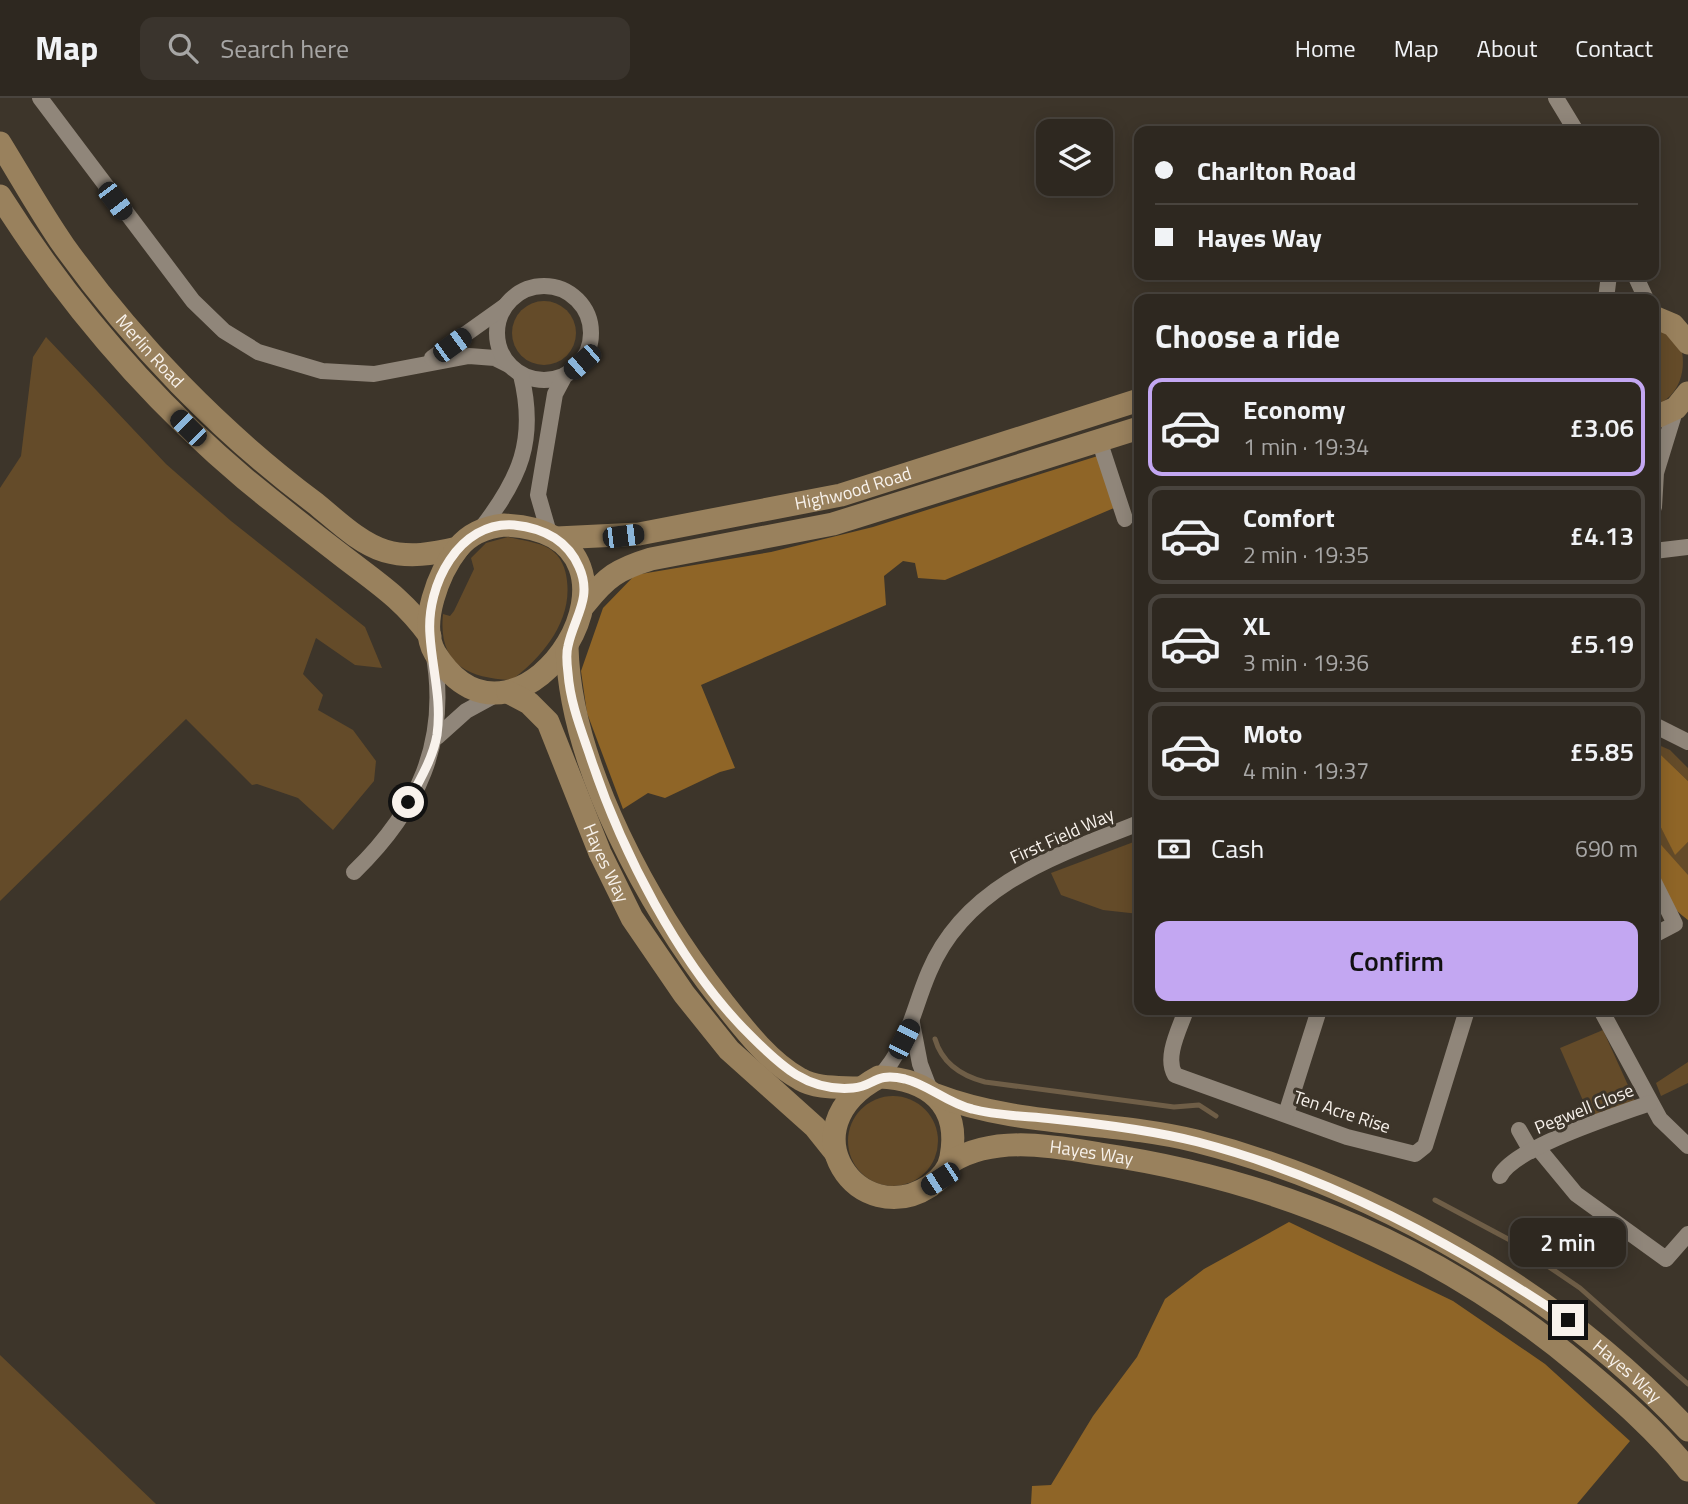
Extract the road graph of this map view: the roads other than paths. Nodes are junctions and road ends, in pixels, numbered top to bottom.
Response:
1 (40, 98) edge
2 (1556, 98) edge
3 (1573, 126) edge
4 (0, 143) edge
5 (0, 196) edge
6 (505, 306) junction
7 (424, 363) junction
8 (515, 370) junction
9 (563, 379) junction
10 (1685, 397) edge
11 (1134, 402) edge
12 (1659, 415) edge
13 (1134, 430) edge
14 (1099, 440) junction
15 (1659, 460) edge
16 (1125, 519) dead end
17 (480, 530) junction
18 (553, 536) junction
19 (1688, 547) edge
20 (457, 548) junction
21 (1659, 550) edge
22 (585, 604) junction
23 (431, 642) junction
24 (567, 647) junction
25 (503, 693) junction
26 (1659, 728) edge
27 (436, 737) junction
28 (1688, 742) edge
29 (1134, 825) edge
30 (354, 872) dead end
31 (1659, 890) edge
32 (1682, 926) edge
33 (1659, 933) edge
34 (1184, 1015) edge
35 (1318, 1015) edge
36 (1465, 1015) edge
37 (1604, 1015) edge
38 (912, 1023) junction
39 (879, 1077) junction
40 (857, 1088) junction
41 (933, 1093) junction
42 (1650, 1103) junction
43 (1286, 1114) junction
44 (1519, 1130) dead end
45 (1688, 1146) edge
46 (1535, 1149) junction
47 (835, 1152) junction
48 (950, 1162) junction
49 (1500, 1176) dead end
50 (1688, 1234) edge
51 (1688, 1430) edge
52 (1688, 1470) edge

1 - 7 street
2 - 3 street
4 - 20 street, Merlin Road
5 - 23 street, Merlin Road
6 - 7 street
6 - 8 street
6 - 9 street
7 - 8 street
8 - 9 street
8 - 17 street
9 - 18 street
10 - 12 street
10 - 15 street
11 - 18 street, Highwood Road
13 - 14 street, Highwood Road
14 - 16 street
14 - 22 street, Highwood Road
17 - 18 street
17 - 20 street
18 - 22 street
19 - 21 street
20 - 23 street
22 - 24 street
23 - 25 street
23 - 27 street
24 - 25 street
24 - 40 street, Hayes Way
25 - 27 street
25 - 47 street, Hayes Way
26 - 28 street
27 - 30 street
29 - 38 street, First Field Way
31 - 32 street
32 - 33 street
34 - 43 street, Ten Acre Rise
35 - 43 street
36 - 43 street, Ten Acre Rise
37 - 42 street
38 - 39 street, First Field Way
38 - 41 street
39 - 40 street
39 - 41 street
40 - 47 street
41 - 48 street
41 - 51 street, Hayes Way
42 - 45 street
42 - 46 street, Pegwell Close
44 - 46 street, Pegwell Close
46 - 49 street, Pegwell Close
46 - 50 street
47 - 48 street
48 - 52 street, Hayes Way

